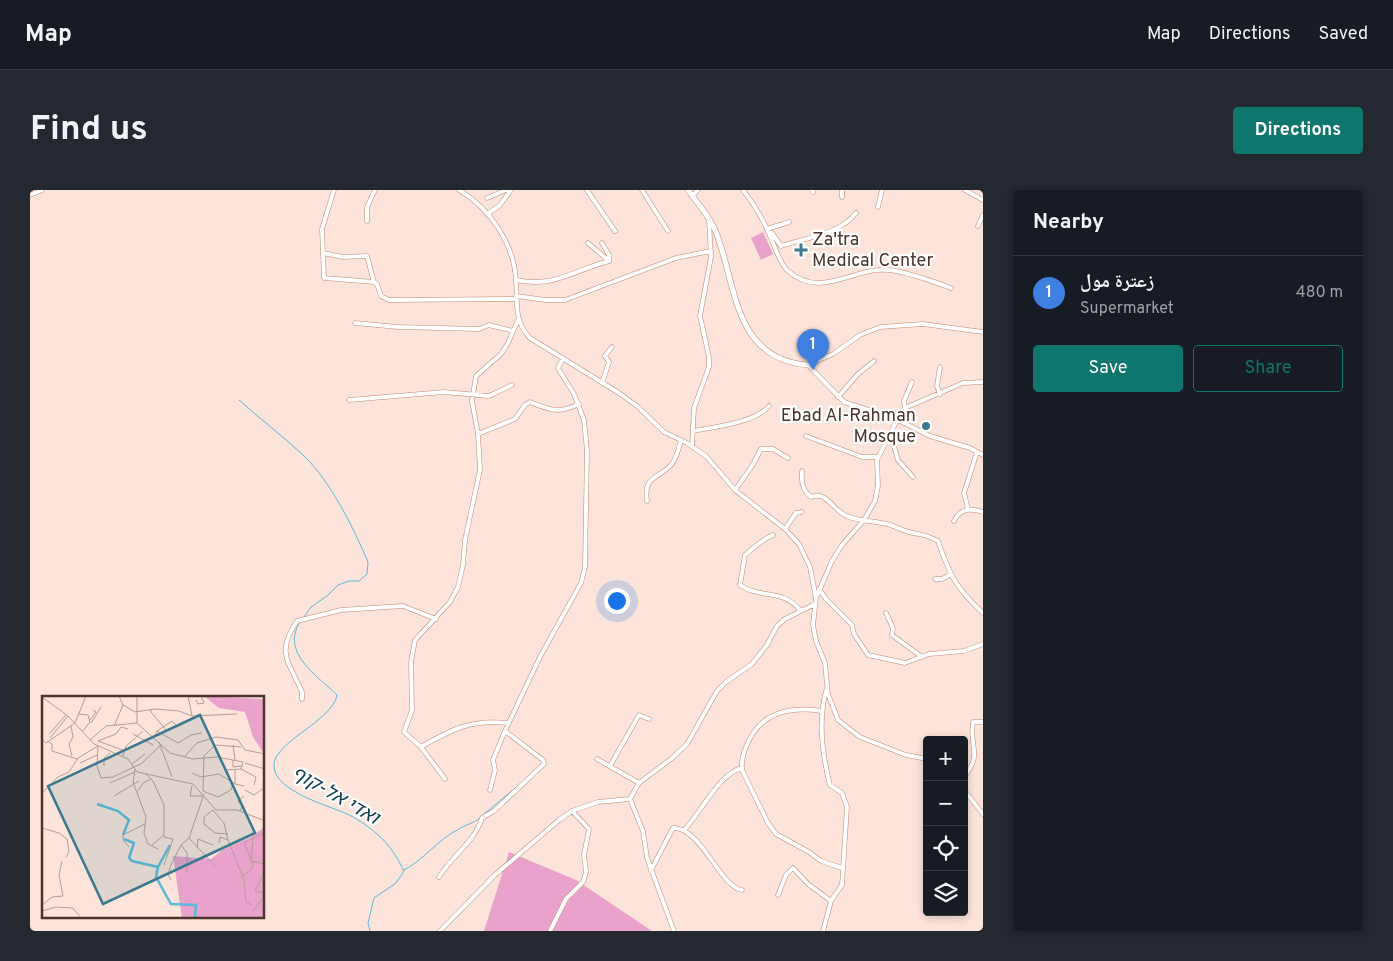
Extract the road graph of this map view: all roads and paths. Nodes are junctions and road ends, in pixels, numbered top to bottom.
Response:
1 (42, 190) edge
2 (334, 190) edge
3 (375, 190) edge
4 (459, 190) edge
5 (588, 190) edge
6 (642, 190) edge
7 (688, 190) edge
8 (698, 190) edge
9 (744, 190) edge
10 (842, 190) edge
11 (882, 190) edge
12 (965, 190) edge
13 (508, 191) edge
14 (30, 195) edge
15 (692, 196) junction
16 (842, 197) dead end
17 (487, 198) dead end
18 (983, 200) edge
19 (878, 207) dead end
20 (856, 212) dead end
21 (487, 214) junction
22 (983, 215) edge
23 (708, 218) junction
24 (367, 221) dead end
25 (789, 222) dead end
26 (978, 226) dead end
27 (767, 230) junction
28 (615, 231) dead end
29 (668, 231) dead end
30 (588, 243) dead end
31 (602, 243) dead end
32 (711, 251) junction
33 (323, 253) junction
34 (609, 261) junction
35 (516, 280) junction
36 (374, 282) junction
37 (951, 288) dead end
38 (516, 298) junction
39 (518, 320) junction
40 (355, 323) dead end
41 (513, 331) junction
42 (983, 332) edge
43 (612, 347) dead end
44 (563, 358) junction
45 (874, 361) dead end
46 (808, 365) junction
47 (940, 367) dead end
48 (912, 382) dead end
49 (983, 382) edge
50 (512, 384) dead end
51 (602, 384) junction
52 (940, 394) junction
53 (472, 396) junction
54 (838, 397) junction
55 (349, 400) dead end
56 (579, 404) junction
57 (769, 406) dead end
58 (905, 408) junction
59 (896, 419) junction
60 (693, 430) junction
61 (890, 431) junction
62 (478, 434) junction
63 (806, 436) dead end
64 (681, 440) junction
65 (692, 446) junction
66 (977, 452) junction
67 (983, 455) edge
68 (878, 457) junction
69 (788, 458) dead end
70 (802, 471) dead end
71 (913, 477) dead end
72 (735, 490) junction
73 (647, 501) dead end
74 (968, 509) junction
75 (802, 512) dead end
76 (983, 512) edge
77 (864, 520) junction
78 (954, 521) dead end
79 (785, 529) junction
80 (773, 535) dead end
81 (950, 575) junction
82 (936, 579) dead end
83 (819, 588) junction
84 (816, 598) junction
85 (815, 604) junction
86 (800, 611) junction
87 (886, 612) dead end
88 (983, 613) edge
89 (436, 619) junction
90 (983, 644) edge
91 (922, 657) junction
92 (827, 688) junction
93 (302, 699) dead end
94 (821, 711) junction
95 (649, 719) dead end
96 (983, 722) edge
97 (508, 724) junction
98 (505, 731) junction
99 (421, 747) junction
100 (980, 747) dead end
101 (596, 758) dead end
102 (923, 758) edge
103 (610, 766) junction
104 (742, 768) junction
105 (977, 768) dead end
106 (968, 774) edge
107 (445, 779) dead end
108 (639, 783) junction
109 (490, 790) dead end
110 (968, 795) edge
111 (630, 799) junction
112 (572, 811) junction
113 (983, 814) edge
114 (684, 830) junction
115 (842, 868) junction
116 (651, 870) junction
117 (439, 877) dead end
118 (742, 890) dead end
119 (778, 895) dead end
120 (832, 901) junction
121 (440, 931) edge
122 (550, 931) edge
123 (674, 931) edge
124 (823, 931) edge

1 - 14 street
2 - 33 street
3 - 24 street
4 - 21 street
5 - 28 street
6 - 29 street
7 - 15 street
8 - 15 street
9 - 27 street
10 - 16 street
11 - 19 street
12 - 18 street
13 - 17 street
13 - 21 street
15 - 23 street
20 - 27 street
21 - 35 street
22 - 26 street
23 - 32 street
23 - 46 street
25 - 27 street
27 - 37 street
30 - 34 street
31 - 34 street
32 - 38 street
32 - 60 street
33 - 36 street
33 - 36 street
34 - 35 street
35 - 38 street
36 - 38 street
38 - 39 street
39 - 41 street
39 - 44 street
40 - 41 street
41 - 53 street
42 - 46 street
43 - 51 street
44 - 51 street
44 - 56 street
45 - 54 street
46 - 54 street
47 - 52 street
48 - 58 street
49 - 52 street
50 - 53 street
51 - 64 street
52 - 58 street
53 - 55 street
53 - 62 street
54 - 59 street
56 - 62 street
56 - 97 street
57 - 60 street
58 - 59 street
59 - 61 street
59 - 66 street
60 - 65 street
61 - 68 street
61 - 71 street
62 - 89 street
63 - 68 street
64 - 65 street
64 - 73 street
65 - 72 street
66 - 67 street
66 - 74 street
68 - 77 street
69 - 72 street
70 - 77 street
72 - 79 street
74 - 76 street
74 - 78 street
75 - 79 street
77 - 81 street
77 - 83 street
79 - 84 street
80 - 86 street
81 - 82 street
81 - 88 street
83 - 84 street
83 - 91 street
84 - 85 street
85 - 86 street
85 - 92 street
86 - 108 street
87 - 91 street
89 - 93 street
89 - 99 street
90 - 91 street
92 - 94 street
92 - 102 street
94 - 104 street
94 - 115 street
95 - 103 street
96 - 100 street
97 - 98 street
97 - 99 street
98 - 109 street
98 - 117 street
99 - 107 street
101 - 103 street
103 - 108 street
104 - 114 street
104 - 115 street
105 - 106 street
108 - 111 street
110 - 113 street
111 - 112 street
111 - 116 street
112 - 121 street
112 - 122 street
114 - 116 street
114 - 118 street
115 - 120 street
116 - 123 street
119 - 120 street
120 - 124 street

